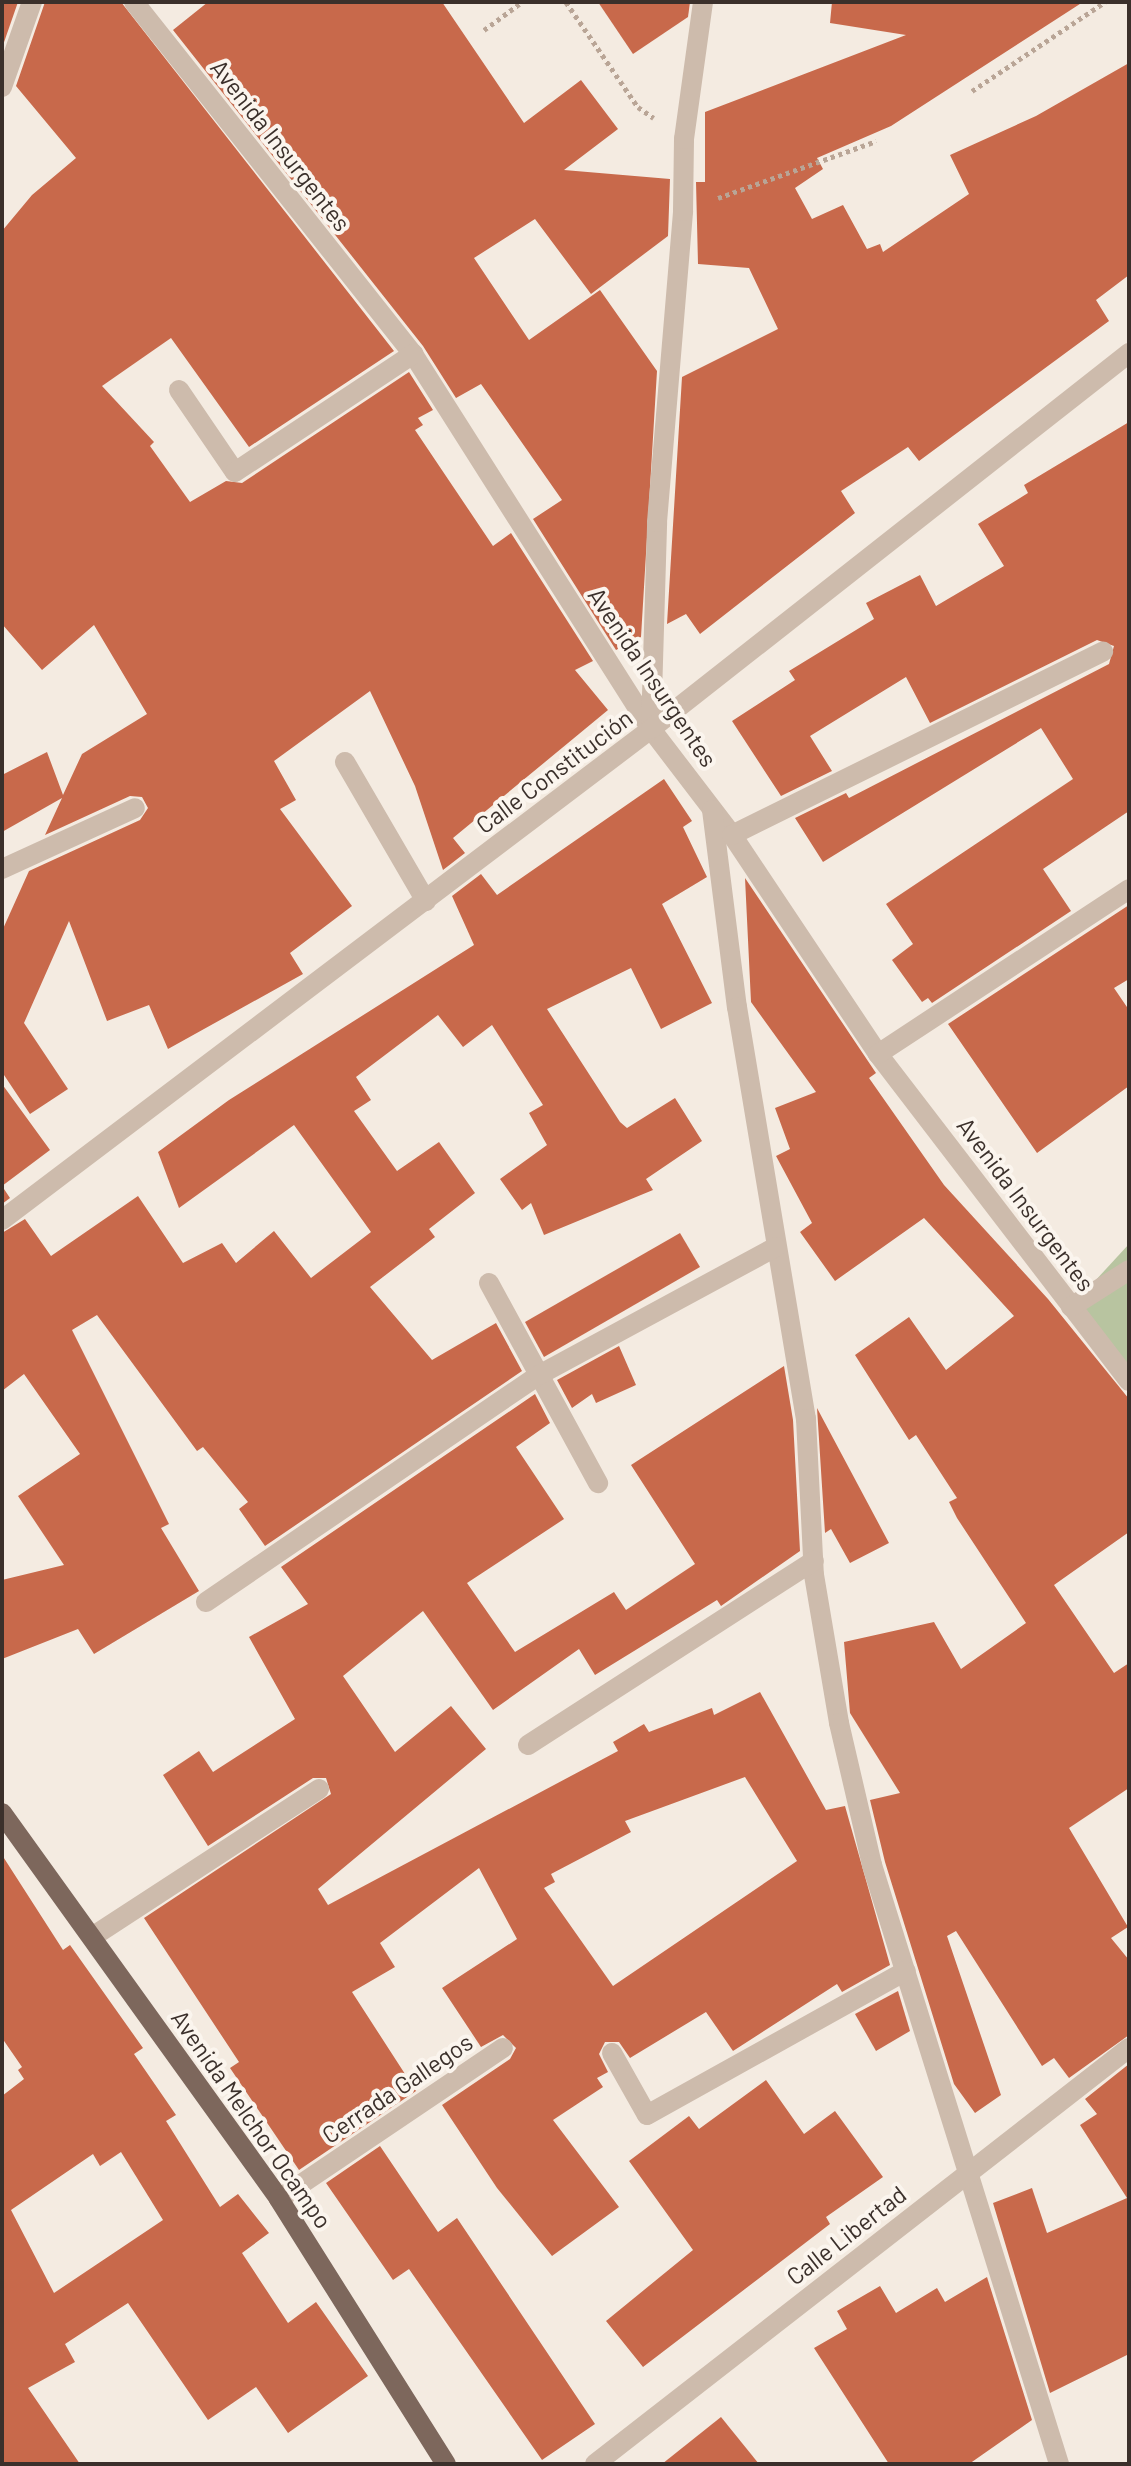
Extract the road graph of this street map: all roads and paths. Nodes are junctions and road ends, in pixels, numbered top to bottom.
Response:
1 (32, 2) edge
2 (134, 2) edge
3 (522, 2) edge
4 (566, 2) edge
5 (703, 2) edge
6 (1105, 2) edge
7 (484, 30) dead end
8 (2, 87) edge
9 (972, 91) dead end
10 (684, 139) junction
11 (876, 141) dead end
12 (683, 211) junction
13 (1129, 353) edge
14 (413, 354) junction
15 (179, 390) dead end
16 (1103, 652) dead end
17 (651, 729) junction
18 (345, 762) dead end
19 (135, 808) dead end
20 (712, 810) junction
21 (732, 835) junction
22 (2, 869) edge
23 (1129, 889) edge
24 (426, 901) junction
25 (878, 1054) junction
26 (2, 1220) edge
27 (776, 1247) junction
28 (1129, 1270) edge
29 (489, 1283) dead end
30 (1071, 1307) junction
31 (539, 1375) junction
32 (1129, 1381) edge
33 (598, 1483) dead end
34 (814, 1561) junction
35 (206, 1602) dead end
36 (528, 1745) dead end
37 (319, 1789) dead end
38 (2, 1813) edge
39 (92, 1937) junction
40 (906, 1971) junction
41 (503, 2048) dead end
42 (1129, 2048) edge
43 (612, 2053) dead end
44 (969, 2172) junction
45 (279, 2199) junction
46 (446, 2464) edge
47 (595, 2464) edge
48 (1059, 2464) edge

1 - 8 street
2 - 14 street, Avenida Insurgentes
3 - 7 path
4 - 10 path
5 - 10 street
6 - 9 path
10 - 12 street
11 - 12 path
12 - 17 street
13 - 17 street, Calle Constitución
14 - 15 street
14 - 17 street, Avenida Insurgentes
16 - 21 street
17 - 20 street, Avenida Insurgentes
17 - 24 street, Calle Constitución
18 - 24 street
19 - 22 street
20 - 21 street, Avenida Insurgentes
20 - 27 street
21 - 25 street, Avenida Insurgentes
23 - 25 street
24 - 26 street, Calle Constitución
25 - 30 street, Avenida Insurgentes
27 - 31 street
27 - 34 street
28 - 30 street
29 - 31 street
30 - 32 street, Avenida Insurgentes
31 - 33 street
31 - 35 street
34 - 36 street
34 - 40 street
37 - 39 street
38 - 39 main road, Avenida Melchor Ocampo
39 - 45 main road, Avenida Melchor Ocampo
40 - 43 street
40 - 44 street
41 - 45 street, Cerrada Gallegos
42 - 44 street, Calle Libertad
44 - 47 street, Calle Libertad
44 - 48 street
45 - 46 main road, Avenida Melchor Ocampo

